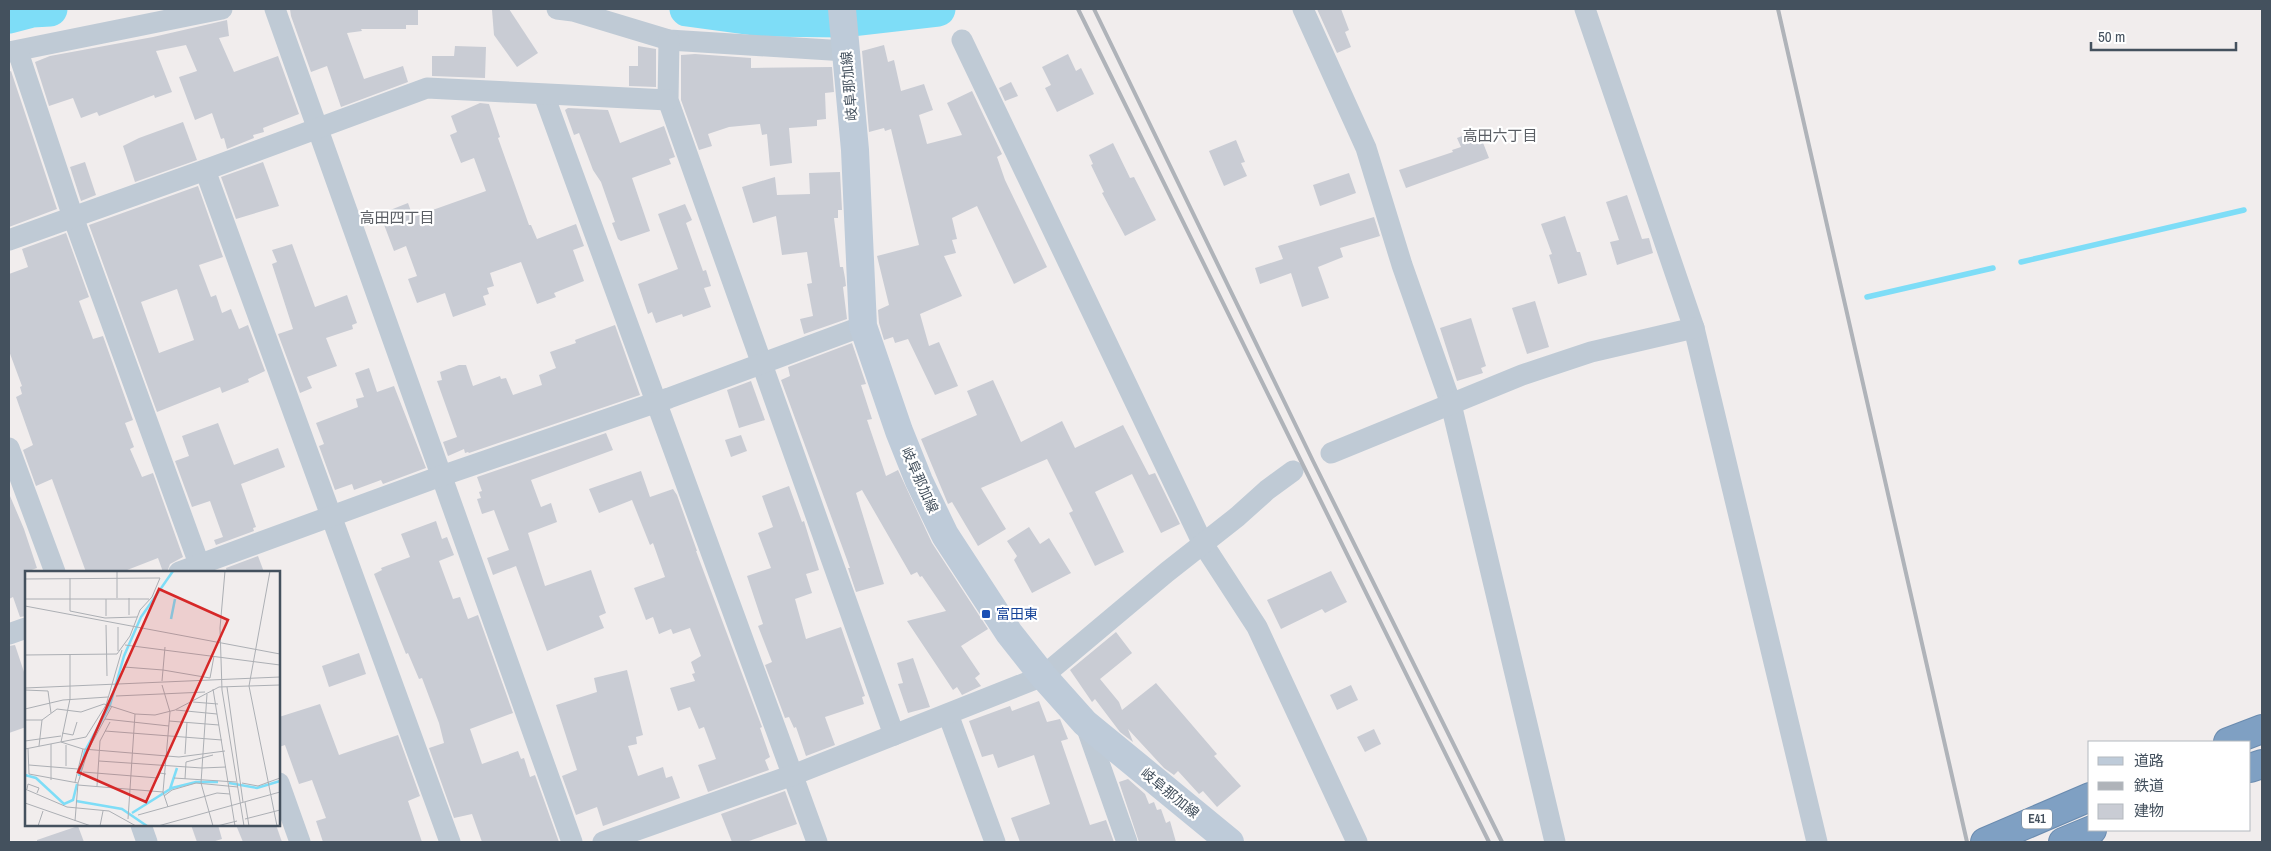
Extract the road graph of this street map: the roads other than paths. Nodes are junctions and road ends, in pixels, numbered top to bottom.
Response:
1 (222, 9) edge
2 (275, 9) edge
3 (557, 9) edge
4 (842, 9) edge
5 (1303, 9) edge
6 (1584, 9) edge
7 (669, 40) junction
8 (962, 40) dead end
9 (846, 45) junction
10 (13, 52) edge
11 (544, 95) junction
12 (668, 100) junction
13 (317, 129) junction
14 (206, 170) junction
15 (73, 217) junction
16 (9, 240) edge
17 (863, 326) junction
18 (1694, 328) junction
19 (761, 364) junction
20 (657, 402) junction
21 (1451, 404) junction
22 (9, 448) edge
23 (1331, 453) dead end
24 (1293, 471) dead end
25 (441, 476) junction
26 (330, 517) junction
27 (1203, 544) junction
28 (201, 569) edge
29 (55, 571) edge
30 (186, 571) edge
31 (25, 628) edge
32 (9, 634) edge
33 (1043, 676) junction
34 (948, 714) junction
35 (1085, 723) junction
36 (2262, 729) edge
37 (894, 735) junction
38 (2231, 741) edge
39 (793, 775) junction
40 (280, 786) edge
41 (2088, 798) edge
42 (141, 826) edge
43 (2090, 831) edge
44 (147, 842) edge
45 (300, 842) edge
46 (450, 842) edge
47 (572, 842) edge
48 (603, 842) edge
49 (818, 842) edge
50 (995, 842) edge
51 (1127, 842) edge
52 (1230, 842) edge
53 (1357, 842) edge
54 (1555, 842) edge
55 (1817, 842) edge
56 (1985, 842) edge
57 (2063, 842) edge

1 - 10 street
2 - 13 street
3 - 7 street
4 - 9 main road, 岐阜那加線
5 - 21 street
6 - 18 street
7 - 9 street
7 - 12 street
8 - 27 street
9 - 17 main road, 岐阜那加線
10 - 15 street
11 - 12 street
11 - 13 street
11 - 20 street
12 - 19 street
13 - 14 street
13 - 25 street
14 - 15 street
14 - 26 street
15 - 16 street
15 - 28 street
17 - 19 street
17 - 33 main road, 岐阜那加線
18 - 21 street
18 - 55 street
19 - 20 street
19 - 37 street
20 - 25 street
20 - 39 street
21 - 23 street
21 - 54 street
22 - 29 street
24 - 27 street
25 - 26 street
25 - 47 street
26 - 28 street
26 - 46 street
27 - 33 street
27 - 53 street
28 - 30 street
31 - 32 street
33 - 34 street
33 - 35 main road, 岐阜那加線
34 - 37 street
34 - 50 street
35 - 51 street
35 - 52 main road, 岐阜那加線
36 - 38 highway
37 - 39 street
39 - 48 street
39 - 49 street
40 - 45 street
41 - 56 highway, E41
42 - 44 street
43 - 57 highway, E41

